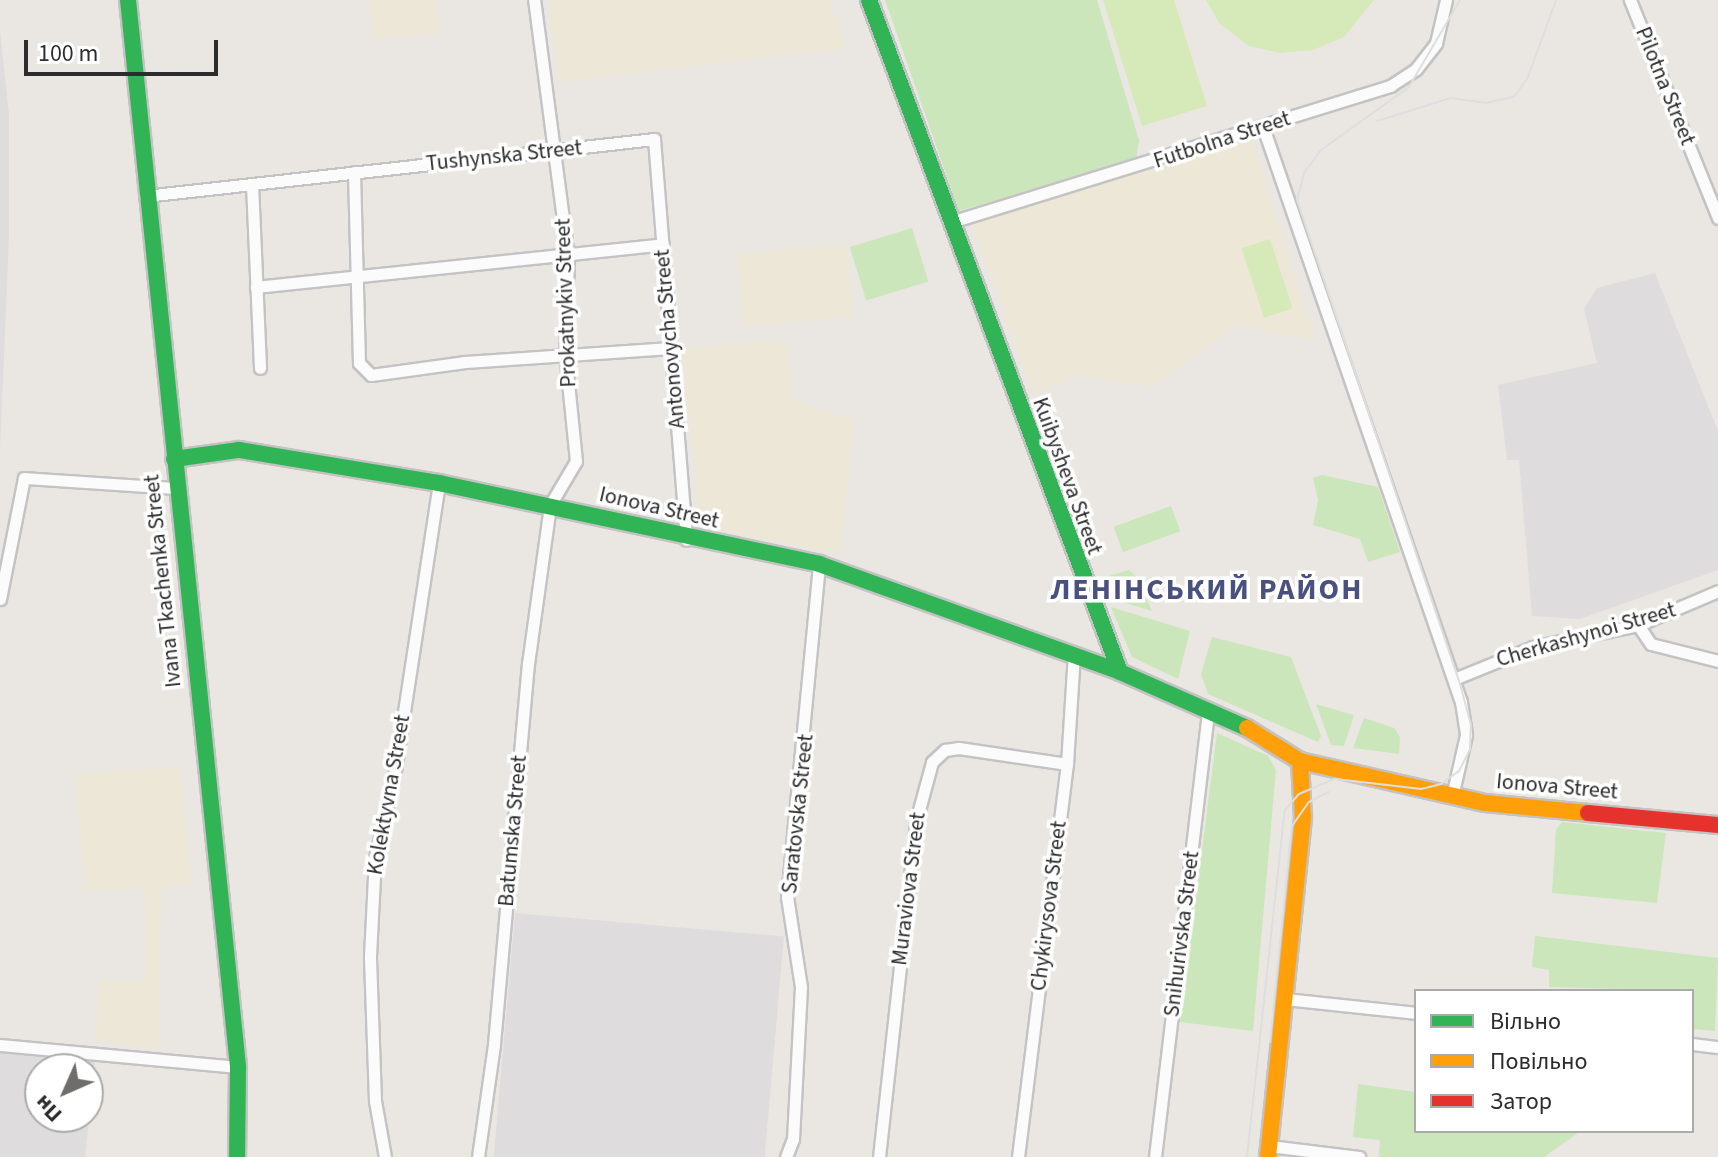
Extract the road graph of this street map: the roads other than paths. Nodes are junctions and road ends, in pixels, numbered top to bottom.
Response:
1 (128, 0) edge
2 (534, 0) edge
3 (869, 0) edge
4 (1446, 0) edge
5 (1630, 0) edge
6 (1263, 127) junction
7 (654, 139) joint
8 (555, 152) junction
9 (354, 172) junction
10 (252, 184) junction
11 (145, 196) junction
12 (1718, 218) edge
13 (951, 222) junction
14 (663, 244) junction
15 (568, 257) junction
16 (358, 276) junction
17 (256, 287) junction
18 (671, 348) junction
19 (565, 353) junction
20 (260, 368) dead end
21 (174, 459) junction
22 (439, 483) junction
23 (175, 488) junction
24 (550, 505) junction
25 (686, 540) junction
26 (819, 564) junction
27 (1718, 591) edge
28 (0, 599) edge
29 (1638, 625) junction
30 (1074, 654) junction
31 (1718, 661) edge
32 (1120, 672) junction
33 (1454, 679) junction
34 (1208, 711) junction
35 (1300, 761) junction
36 (1067, 764) junction
37 (1453, 792) junction
38 (1718, 825) edge
39 (1286, 999) junction
40 (1414, 1013) edge
41 (1694, 1044) edge
42 (0, 1045) edge
43 (1718, 1047) edge
44 (238, 1067) junction
45 (1269, 1151) edge
46 (237, 1157) edge
47 (385, 1157) edge
48 (478, 1157) edge
49 (786, 1157) edge
50 (879, 1157) edge
51 (1018, 1157) edge
52 (1155, 1157) edge
53 (1359, 1157) edge

1 - 11 main road, Ivana Tkachenka Street
2 - 8 street, Prokatnykiv Street
3 - 13 main road, Kuibysheva Street
4 - 6 street, Futbolna Street
5 - 12 street, Pilotna Street
6 - 13 street, Futbolna Street
6 - 33 street
7 - 8 street, Tushynska Street
7 - 14 street, Antonovycha Street
8 - 9 street, Tushynska Street
8 - 15 street, Prokatnykiv Street
9 - 10 street, Tushynska Street
9 - 16 street
10 - 11 street, Tushynska Street
10 - 17 street
11 - 21 main road, Ivana Tkachenka Street
13 - 32 main road, Kuibysheva Street
14 - 15 street
14 - 18 street, Antonovycha Street
15 - 16 street
15 - 19 street, Prokatnykiv Street
16 - 17 street
16 - 19 street
17 - 20 street
18 - 19 street
18 - 25 street, Antonovycha Street
19 - 24 street, Prokatnykiv Street
21 - 22 main road, Ionova Street
21 - 23 main road, Ivana Tkachenka Street
22 - 24 main road, Ionova Street
22 - 47 street, Kolektyvna Street
23 - 28 street
23 - 44 main road, Ivana Tkachenka Street
24 - 25 main road, Ionova Street
24 - 48 street, Batumska Street
25 - 26 main road, Ionova Street
26 - 30 main road, Ionova Street
26 - 49 street, Saratovska Street
27 - 29 street, Cherkashynoi Street
29 - 31 street
29 - 33 street, Cherkashynoi Street
30 - 32 main road, Ionova Street
30 - 36 street, Chykirysova Street
32 - 34 main road
33 - 37 street
34 - 35 main road
34 - 52 street, Snihurivska Street
35 - 37 main road, Ionova Street
35 - 39 main road
36 - 50 street, Muraviova Street
36 - 51 street, Chykirysova Street
37 - 38 main road, Ionova Street
39 - 40 street
39 - 45 main road
41 - 43 street
42 - 44 street
44 - 46 main road, Ivana Tkachenka Street
45 - 53 street

